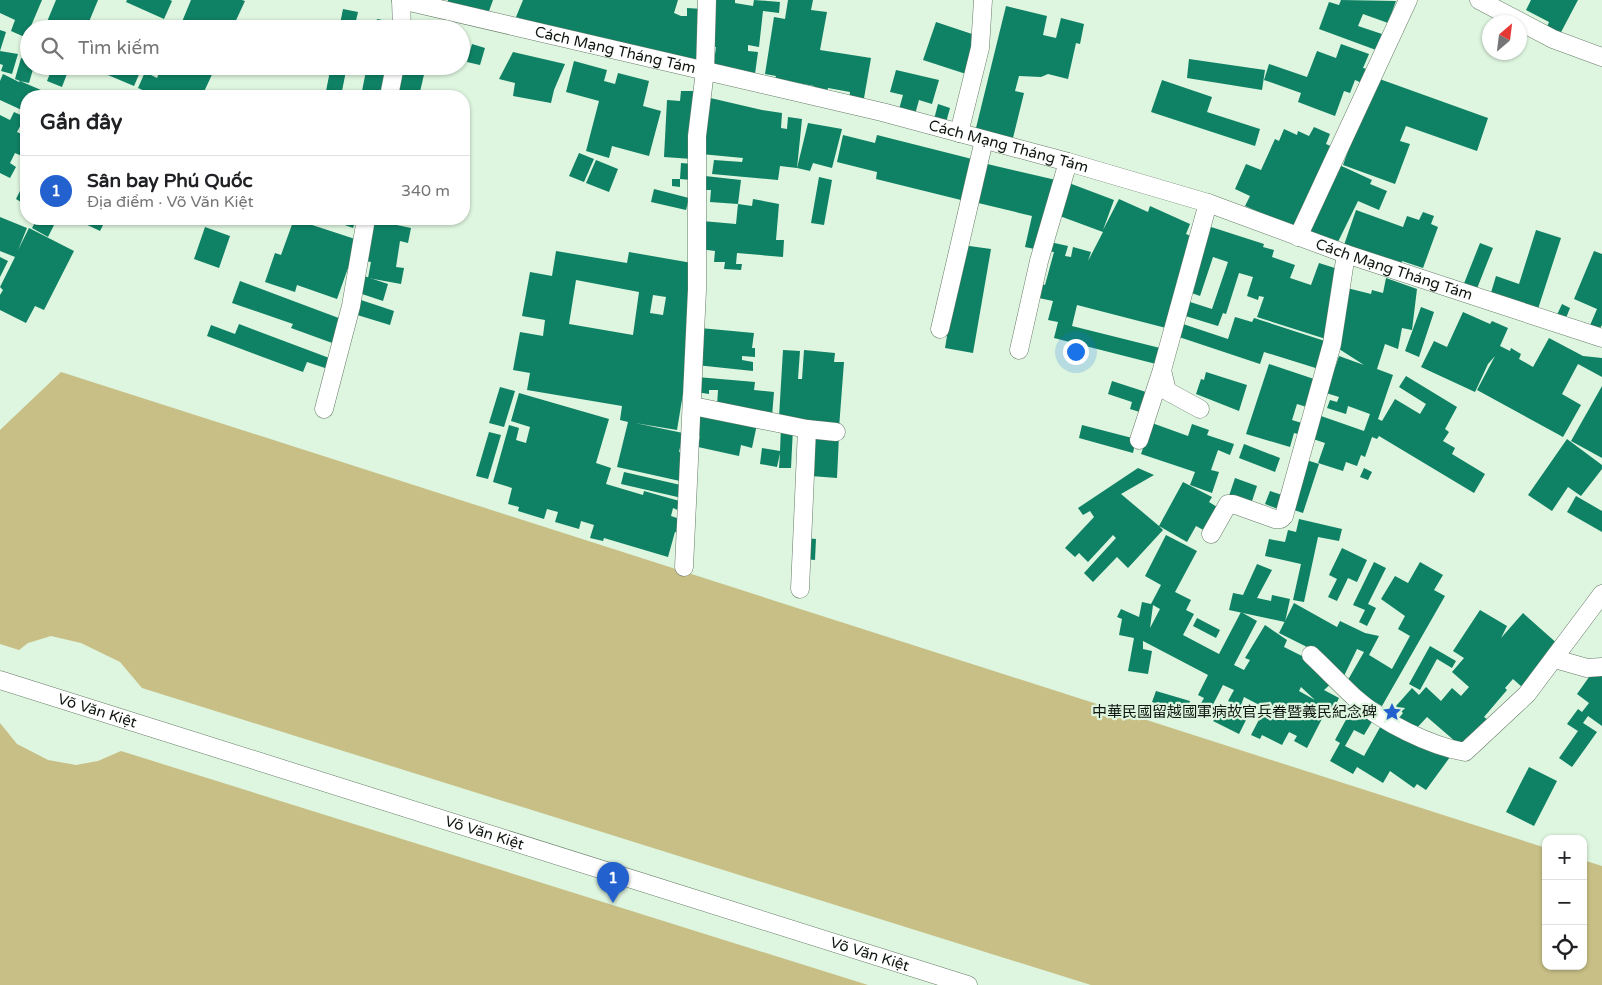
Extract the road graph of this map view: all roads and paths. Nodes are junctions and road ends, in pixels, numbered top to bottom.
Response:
1 (401, 0) edge
2 (707, 0) edge
3 (983, 0) edge
4 (1408, 0) edge
5 (1479, 0) edge
6 (402, 20) edge
7 (1602, 57) edge
8 (705, 71) junction
9 (393, 75) edge
10 (390, 90) edge
11 (959, 133) junction
12 (984, 140) junction
13 (1068, 162) junction
14 (1208, 203) junction
15 (365, 225) edge
16 (1298, 237) junction
17 (1346, 254) junction
18 (940, 329) dead end
19 (1602, 338) edge
20 (1019, 350) dead end
21 (1162, 370) junction
22 (693, 406) junction
23 (324, 409) dead end
24 (1200, 409) dead end
25 (807, 429) junction
26 (836, 432) dead end
27 (1139, 440) dead end
28 (1211, 534) dead end
29 (684, 567) dead end
30 (800, 589) dead end
31 (1602, 594) edge
32 (1311, 655) dead end
33 (1555, 660) junction
34 (1602, 667) edge
35 (3, 681) edge
36 (968, 985) edge

1 - 6 street
1 - 8 street, Cách Mạng Tháng Tám
2 - 8 street
3 - 11 street
4 - 16 street
5 - 7 street
8 - 11 street, Cách Mạng Tháng Tám
8 - 22 street
9 - 10 street
11 - 12 street, Cách Mạng Tháng Tám
12 - 13 street, Cách Mạng Tháng Tám
12 - 18 street
13 - 14 street, Cách Mạng Tháng Tám
13 - 20 street
14 - 16 street, Cách Mạng Tháng Tám
14 - 21 street
15 - 23 street
16 - 17 street, Cách Mạng Tháng Tám
17 - 19 street, Cách Mạng Tháng Tám
17 - 28 street
21 - 24 street
21 - 27 street
22 - 25 street
22 - 29 street
25 - 26 street
25 - 30 street
31 - 33 street
32 - 33 street
33 - 34 street
35 - 36 street, Võ Văn Kiệt

